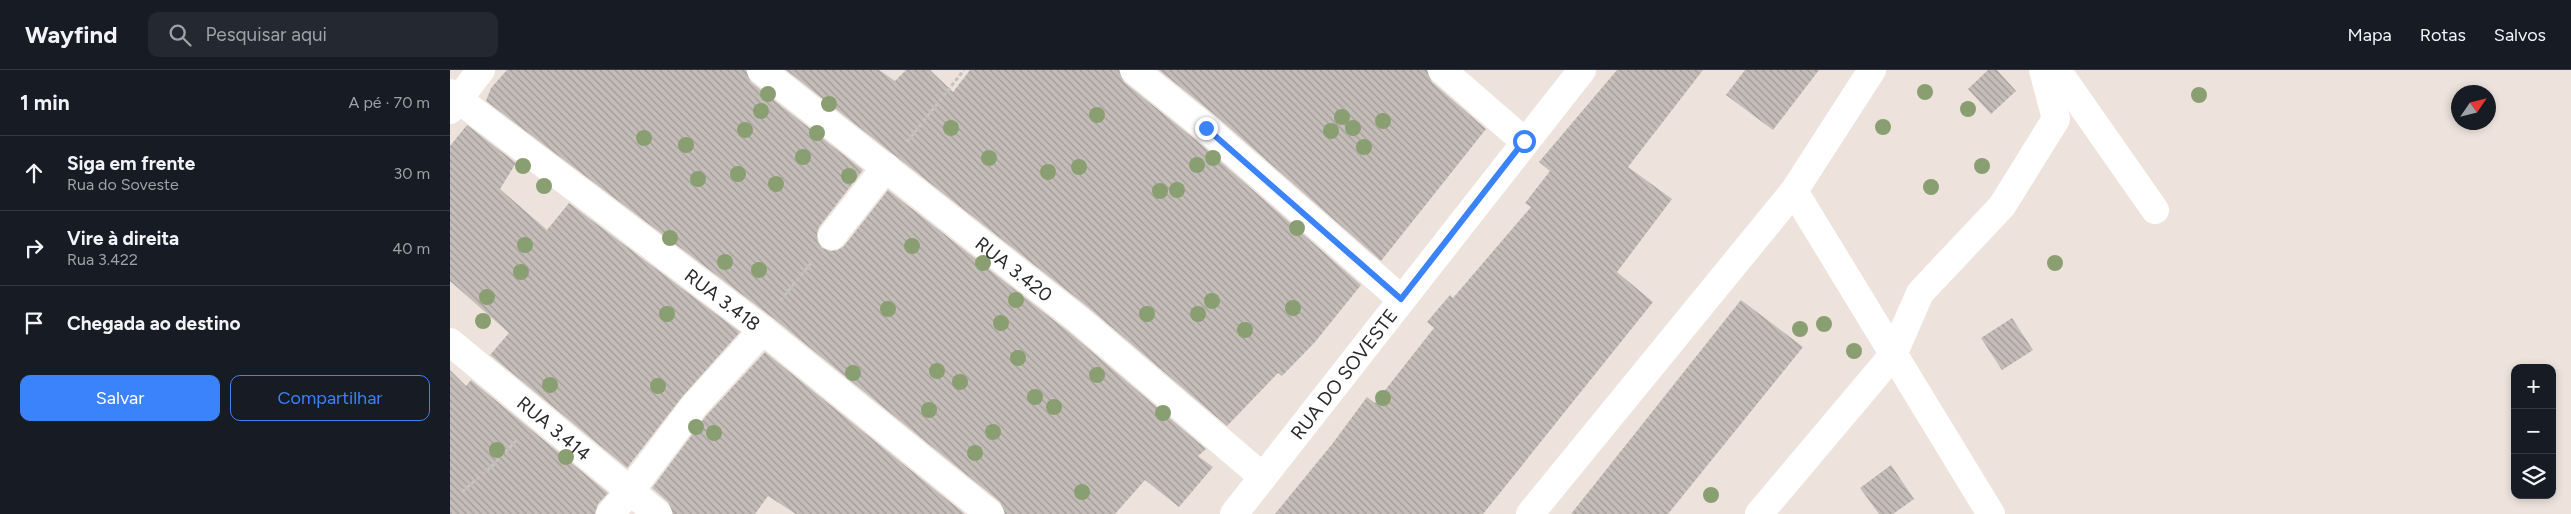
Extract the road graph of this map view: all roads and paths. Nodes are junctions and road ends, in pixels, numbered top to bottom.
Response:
1 (480, 70) edge
2 (761, 70) edge
3 (964, 70) edge
4 (1134, 70) edge
5 (1442, 70) edge
6 (1582, 70) edge
7 (1872, 70) edge
8 (2043, 70) edge
9 (2056, 70) edge
10 (453, 101) edge
11 (1524, 141) junction
12 (886, 167) junction
13 (1794, 191) junction
14 (2155, 210) dead end
15 (832, 236) joint
16 (1401, 299) junction
17 (761, 329) junction
18 (450, 342) edge
19 (1894, 355) junction
20 (543, 418) junction
21 (1263, 477) junction
22 (630, 491) junction
23 (462, 492) dead end
24 (610, 514) edge
25 (658, 514) edge
26 (990, 514) edge
27 (1234, 514) edge
28 (1530, 514) edge
29 (1759, 514) edge
30 (1991, 514) edge

1 - 10 street
2 - 12 street, RUA 3.420
3 - 12 path
4 - 16 street
5 - 11 street
6 - 11 street, RUA DO SOVESTE
7 - 13 street
8 - 19 street
9 - 14 street
10 - 17 street, RUA 3.418
11 - 16 street, RUA DO SOVESTE
12 - 15 street
12 - 21 street, RUA 3.420
13 - 19 street
13 - 28 street
15 - 17 path
16 - 21 street, RUA DO SOVESTE
17 - 22 street
17 - 26 street, RUA 3.418
18 - 20 street, RUA 3.414
19 - 29 street
19 - 30 street
20 - 22 street, RUA 3.414
20 - 23 path
21 - 27 street, RUA DO SOVESTE
22 - 24 street
22 - 25 street, RUA 3.414

